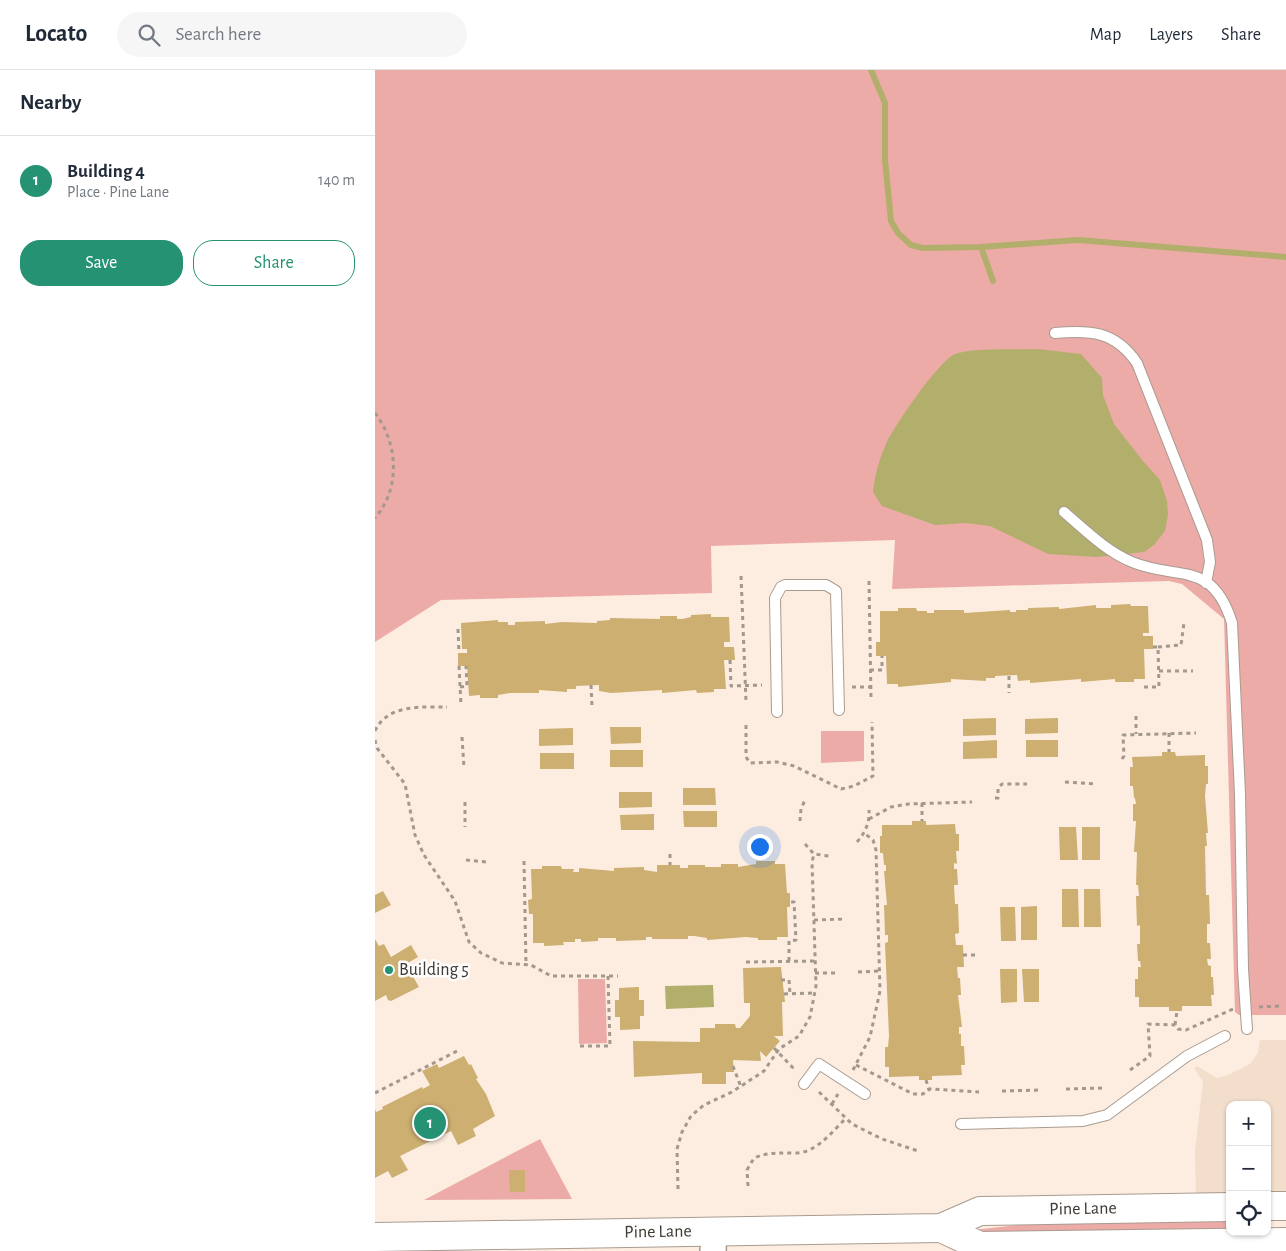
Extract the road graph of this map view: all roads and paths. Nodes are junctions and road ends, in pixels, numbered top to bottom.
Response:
1 (1055, 333) dead end
2 (375, 413) edge
3 (1063, 512) dead end
4 (375, 518) edge
5 (741, 576) dead end
6 (869, 581) dead end
7 (1206, 583) junction
8 (1184, 623) dead end
9 (458, 629) dead end
10 (1153, 647) dead end
11 (1158, 647) junction
12 (459, 653) dead end
13 (882, 656) dead end
14 (730, 660) dead end
15 (459, 666) dead end
16 (466, 666) dead end
17 (870, 670) junction
18 (1193, 670) dead end
19 (1159, 671) junction
20 (1009, 676) dead end
21 (591, 685) dead end
22 (745, 685) junction
23 (764, 685) dead end
24 (460, 687) junction
25 (851, 687) dead end
26 (871, 687) junction
27 (1144, 687) dead end
28 (1009, 693) dead end
29 (871, 698) dead end
30 (746, 701) dead end
31 (461, 705) dead end
32 (591, 706) dead end
33 (447, 707) dead end
34 (839, 710) dead end
35 (777, 712) dead end
36 (1136, 716) dead end
37 (872, 722) dead end
38 (746, 725) dead end
39 (375, 731) edge
40 (1169, 733) junction
41 (1196, 733) dead end
42 (1136, 734) junction
43 (462, 737) dead end
44 (375, 740) edge
45 (1169, 752) dead end
46 (1122, 759) dead end
47 (464, 768) dead end
48 (1065, 782) dead end
49 (1027, 784) dead end
50 (1096, 784) dead end
51 (995, 798) dead end
52 (805, 800) dead end
53 (465, 802) dead end
54 (972, 802) dead end
55 (922, 803) junction
56 (869, 810) dead end
57 (869, 819) junction
58 (800, 821) dead end
59 (922, 821) dead end
60 (465, 827) dead end
61 (864, 833) junction
62 (857, 842) dead end
63 (805, 844) dead end
64 (670, 854) dead end
65 (815, 854) junction
66 (829, 856) dead end
67 (467, 860) dead end
68 (524, 861) dead end
69 (487, 862) dead end
70 (670, 865) dead end
71 (790, 902) dead end
72 (846, 919) dead end
73 (814, 920) junction
74 (963, 955) dead end
75 (976, 955) dead end
76 (815, 960) junction
77 (789, 961) junction
78 (746, 962) dead end
79 (526, 964) junction
80 (880, 971) junction
81 (858, 972) dead end
82 (815, 973) junction
83 (835, 973) dead end
84 (608, 976) junction
85 (618, 976) dead end
86 (781, 980) dead end
87 (815, 993) junction
88 (784, 994) dead end
89 (790, 994) junction
90 (1279, 1006) dead end
91 (1247, 1009) junction
92 (1177, 1010) dead end
93 (1175, 1025) junction
94 (1247, 1029) dead end
95 (1225, 1036) dead end
96 (580, 1046) dead end
97 (774, 1048) dead end
98 (459, 1050) dead end
99 (778, 1051) junction
100 (856, 1065) junction
101 (733, 1066) dead end
102 (1130, 1070) dead end
103 (797, 1071) dead end
104 (852, 1071) dead end
105 (926, 1080) dead end
106 (804, 1084) dead end
107 (741, 1087) junction
108 (1104, 1088) dead end
109 (1066, 1089) dead end
110 (929, 1090) junction
111 (1042, 1090) dead end
112 (1002, 1091) dead end
113 (819, 1092) dead end
114 (979, 1092) dead end
115 (375, 1093) edge
116 (838, 1093) dead end
117 (865, 1094) dead end
118 (832, 1104) junction
119 (846, 1118) junction
120 (961, 1124) dead end
121 (918, 1152) dead end
122 (748, 1186) dead end
123 (678, 1189) dead end
124 (1271, 1206) edge
125 (1286, 1206) edge
126 (1226, 1207) edge
127 (941, 1228) junction
128 (375, 1237) edge
129 (714, 1241) edge
130 (1286, 1242) edge

1 - 7 lane
2 - 4 path
3 - 7 lane
5 - 22 path
6 - 17 path
7 - 91 lane
8 - 11 path
9 - 12 path
10 - 11 path
11 - 19 path
13 - 17 path
14 - 22 path
15 - 24 path
16 - 24 path
17 - 26 path
18 - 19 path
19 - 27 path
20 - 28 path
21 - 32 path
22 - 23 path
22 - 30 path
24 - 31 path
25 - 26 path
26 - 29 path
33 - 39 path
34 - 35 lane
36 - 42 path
37 - 38 path
40 - 41 path
40 - 42 path
40 - 45 path
42 - 46 path
43 - 47 path
44 - 79 path
48 - 50 path
49 - 51 path
52 - 58 path
53 - 60 path
54 - 55 path
55 - 57 path
55 - 59 path
56 - 57 path
57 - 61 path
61 - 62 path
61 - 80 path
63 - 65 path
64 - 70 path
65 - 66 path
65 - 73 path
67 - 69 path
68 - 79 path
71 - 77 path
72 - 73 path
73 - 76 path
74 - 75 path
76 - 77 path
76 - 82 path
77 - 78 path
79 - 84 path
80 - 81 path
80 - 100 path
82 - 83 path
82 - 87 path
84 - 85 path
84 - 96 path
86 - 89 path
87 - 89 path
87 - 99 path
88 - 89 path
90 - 91 path
91 - 93 path
91 - 94 lane
92 - 93 path
93 - 102 path
95 - 120 lane
97 - 99 path
98 - 115 path
99 - 103 path
99 - 107 path
100 - 104 path
100 - 110 path
101 - 107 path
105 - 110 path
106 - 117 lane
107 - 123 path
108 - 109 path
110 - 114 path
111 - 112 path
113 - 118 path
116 - 118 path
118 - 119 path
119 - 121 path
119 - 122 path
124 - 125 main road
126 - 127 main road, Pine Lane
127 - 129 main road, Pine Lane
127 - 130 main road, Pine Lane
128 - 129 main road, Pine Lane

